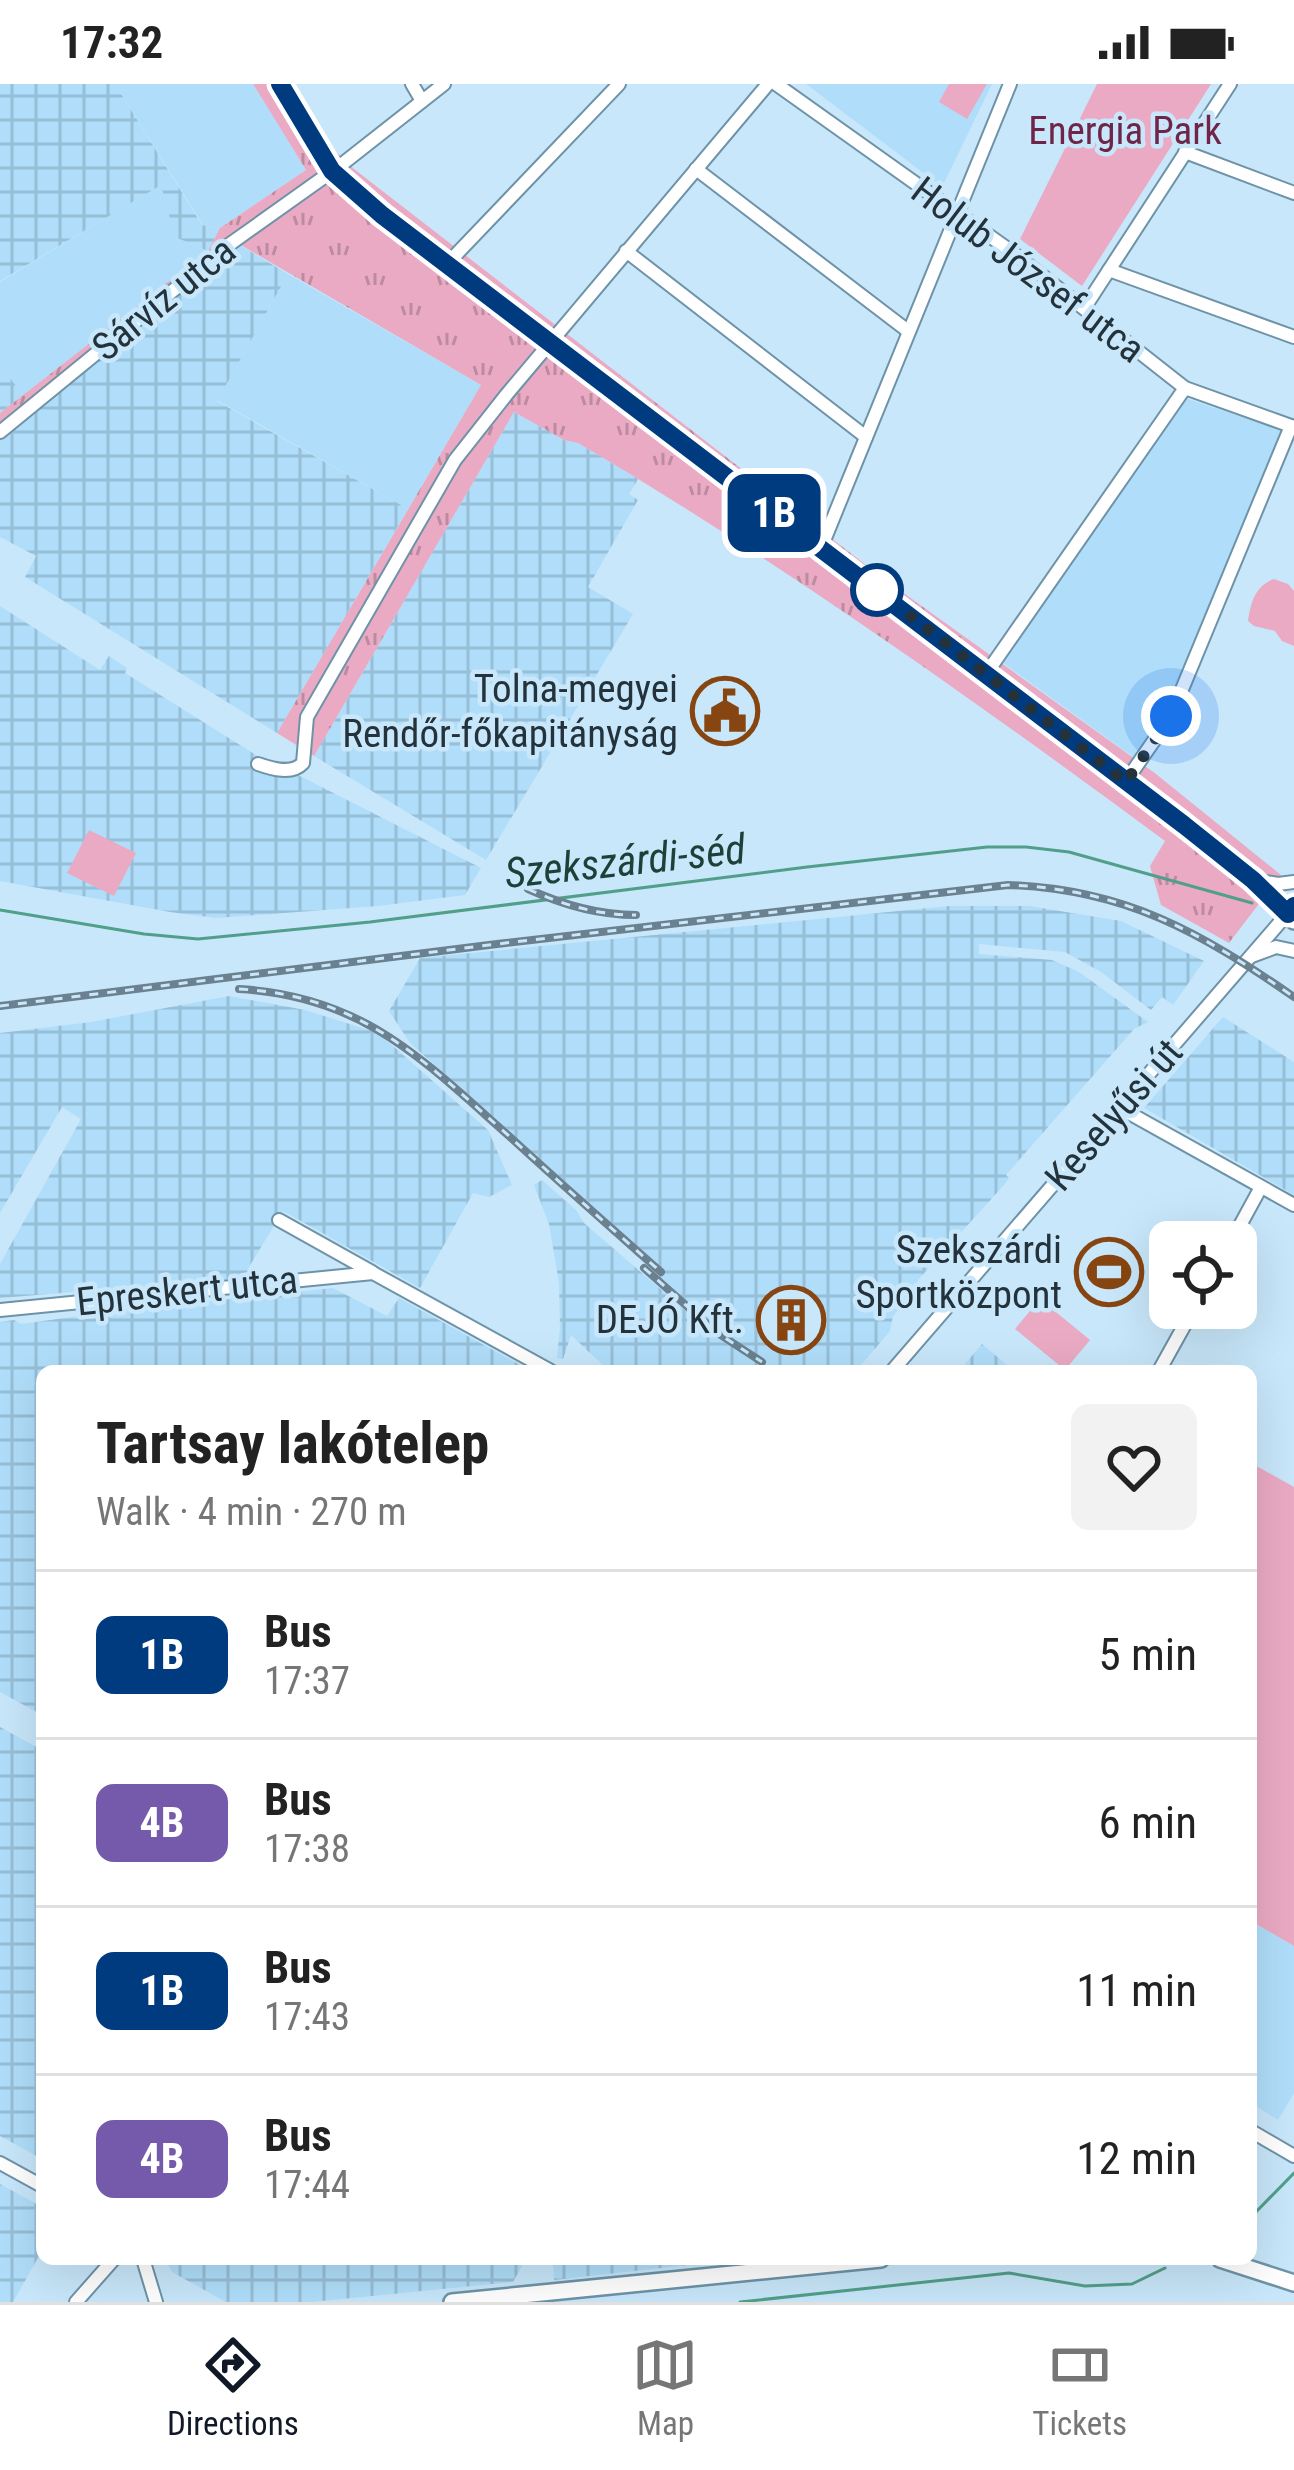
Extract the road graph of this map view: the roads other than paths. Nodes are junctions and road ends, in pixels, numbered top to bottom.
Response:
1 (280, 84) edge
2 (412, 84) edge
3 (444, 84) edge
4 (619, 84) edge
5 (772, 84) edge
6 (1010, 84) edge
7 (1229, 84) edge
8 (422, 101) junction
9 (1185, 152) junction
10 (696, 169) junction
11 (332, 171) junction
12 (1294, 193) edge
13 (955, 213) junction
14 (626, 251) junction
15 (447, 265) junction
16 (1108, 270) junction
17 (1085, 308) junction
18 (908, 332) junction
19 (1294, 337) edge
20 (549, 343) junction
21 (1185, 388) junction
22 (1292, 426) edge
23 (0, 432) edge
24 (866, 437) junction
25 (820, 548) junction
26 (986, 674) junction
27 (258, 764) dead end
28 (1126, 782) junction
29 (1253, 880) junction
30 (1294, 882) edge
31 (1292, 914) edge
32 (1294, 951) edge
33 (1251, 956) junction
34 (1120, 1108) junction
35 (1261, 1186) junction
36 (1294, 1204) edge
37 (278, 1220) dead end
38 (1242, 1221) edge
39 (374, 1273) junction
40 (0, 1310) edge
41 (1183, 1329) edge
42 (540, 1365) edge
43 (897, 1365) edge
44 (1163, 1365) edge
45 (1257, 2134) edge
46 (1294, 2156) edge
47 (0, 2163) edge
48 (36, 2183) edge
49 (109, 2265) edge
50 (144, 2265) edge
51 (821, 2265) edge
52 (1238, 2265) edge
53 (1294, 2283) edge
54 (157, 2300) edge
55 (76, 2302) edge
56 (452, 2302) edge

1 - 11 main road
2 - 8 street
3 - 8 street, Sárvíz utca
4 - 15 street
5 - 10 street
5 - 13 street, Holub József utca
6 - 13 street
7 - 9 street
8 - 11 street, Sárvíz utca
9 - 12 street
9 - 16 street
10 - 14 street
10 - 18 street
11 - 15 main road
11 - 23 street, Sárvíz utca
13 - 17 street, Holub József utca
13 - 18 street
14 - 20 street
14 - 24 street
15 - 20 main road
16 - 17 street
16 - 19 street
17 - 21 street, Holub József utca
18 - 24 street
20 - 25 main road
20 - 27 street
21 - 22 street, Holub József utca
21 - 26 street
22 - 28 street
24 - 25 street
25 - 26 main road
26 - 28 main road
28 - 29 main road
29 - 30 street
29 - 31 main road
31 - 33 street, Keselyűsi út
32 - 33 street
33 - 34 street, Keselyűsi út
34 - 35 street
34 - 43 street, Keselyűsi út
35 - 36 street
35 - 38 street
37 - 39 street, Epreskert utca
39 - 40 street, Epreskert utca
39 - 42 street, Epreskert utca
41 - 44 street
45 - 46 street
47 - 48 street
49 - 55 street
50 - 54 street
51 - 56 main road
52 - 53 main road

